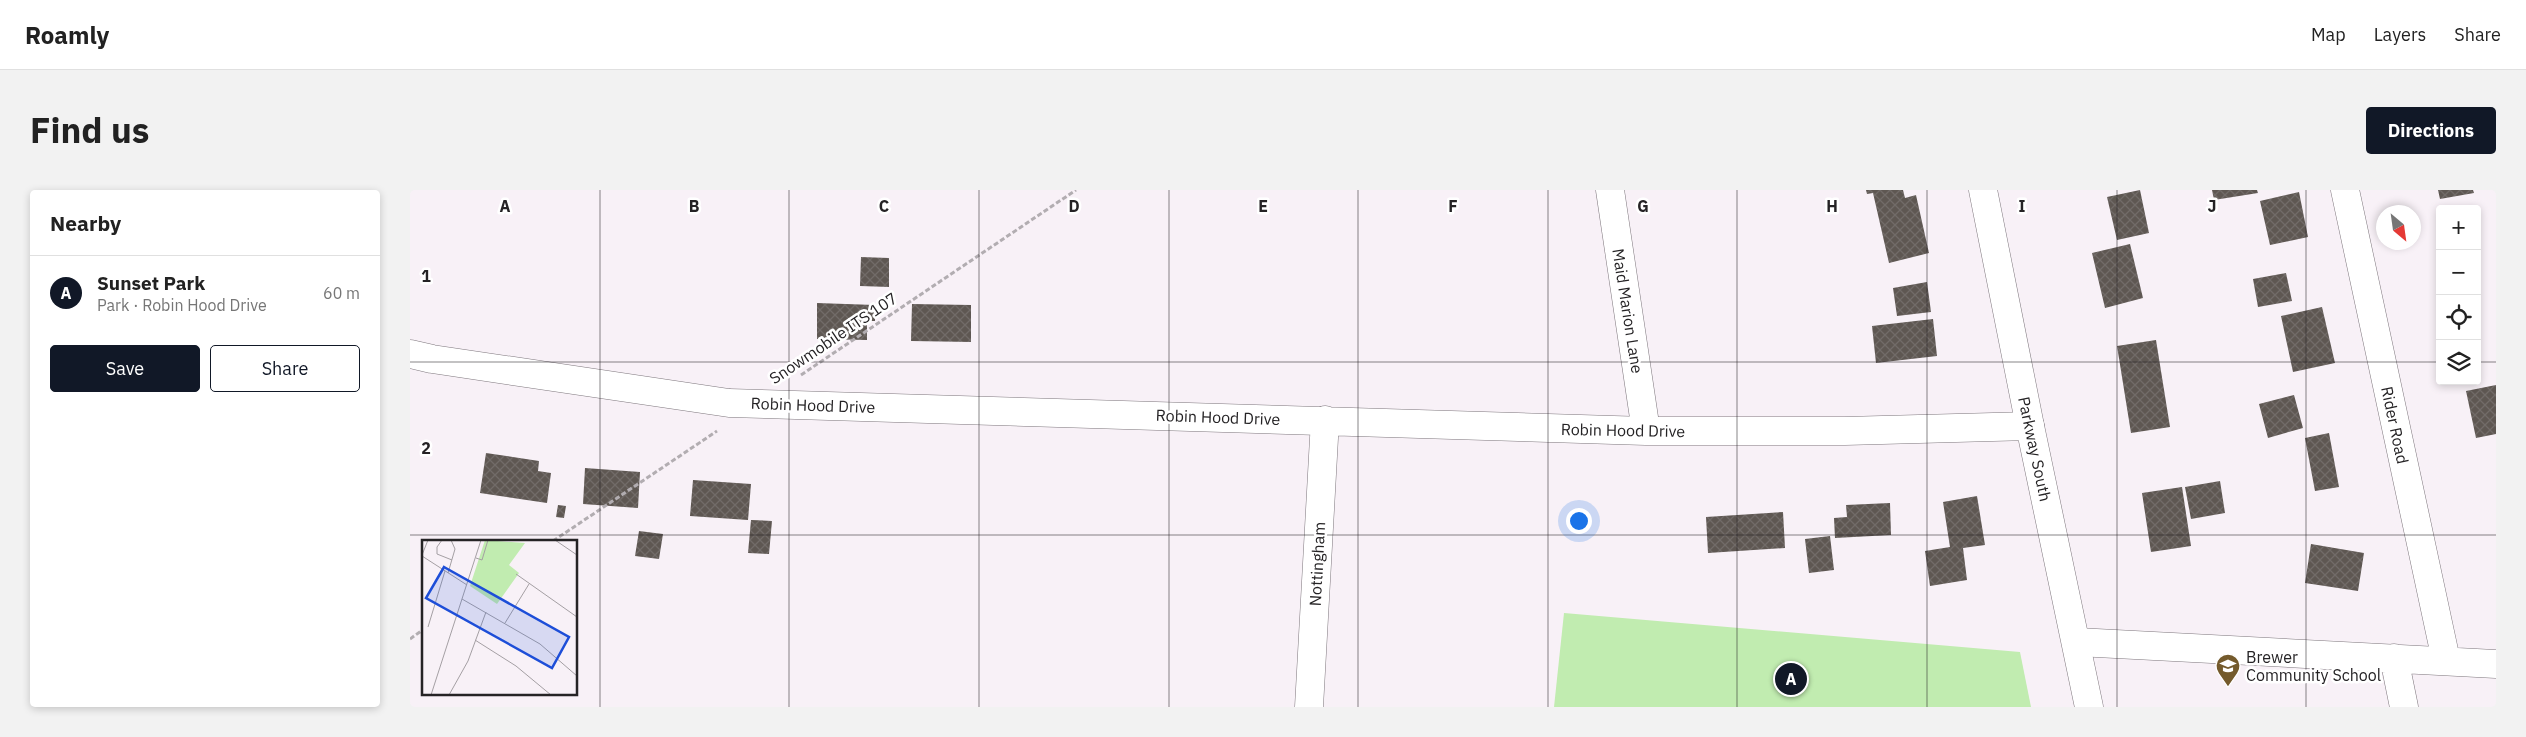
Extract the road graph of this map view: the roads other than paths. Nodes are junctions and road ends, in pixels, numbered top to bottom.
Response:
1 (1610, 190) edge
2 (1984, 190) edge
3 (2345, 190) edge
4 (410, 354) edge
5 (1325, 420) junction
6 (2030, 426) junction
7 (1646, 431) junction
8 (2077, 642) junction
9 (2394, 658) junction
10 (2446, 660) junction
11 (2496, 664) edge
12 (1309, 707) edge
13 (2089, 707) edge
14 (2404, 707) edge

1 - 7 street, Maid Marion Lane
2 - 6 street, Parkway South
3 - 10 street, Rider Road
4 - 5 street, Robin Hood Drive
5 - 7 street, Robin Hood Drive
5 - 12 street, Nottingham
6 - 7 street, Robin Hood Drive
6 - 8 street, Parkway South
8 - 9 street
8 - 13 street, Parkway South
9 - 10 street
9 - 14 street
10 - 11 street

